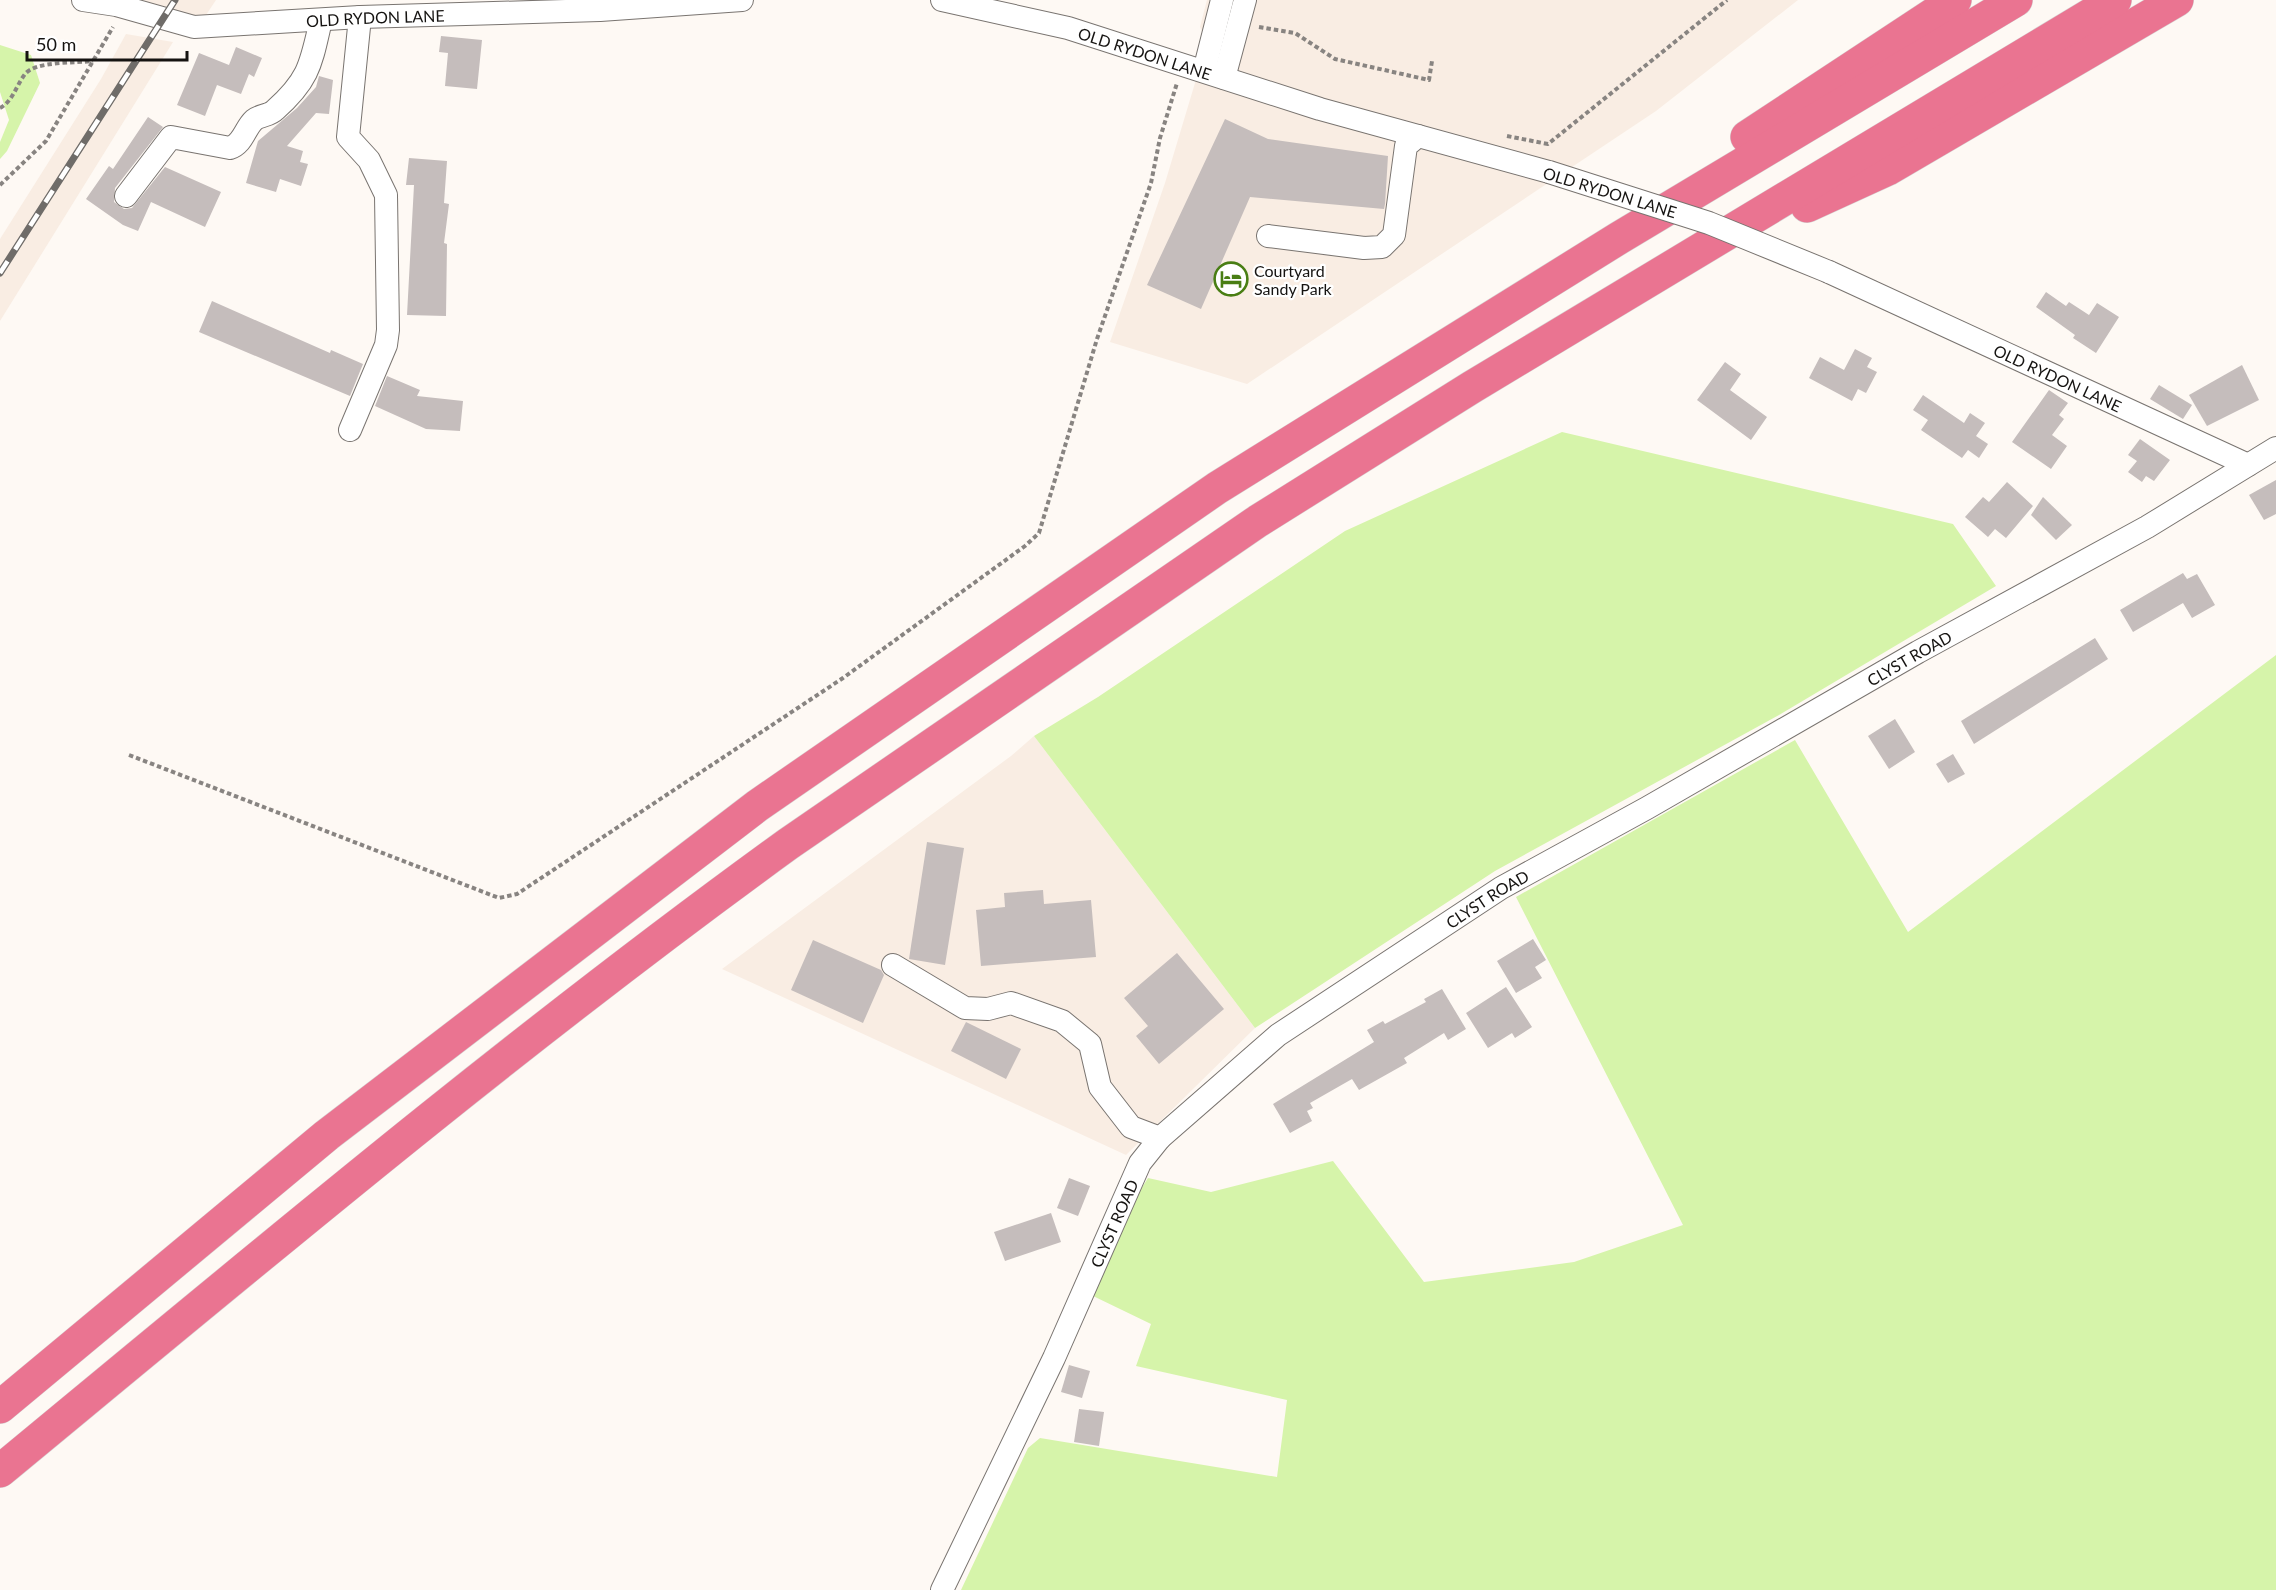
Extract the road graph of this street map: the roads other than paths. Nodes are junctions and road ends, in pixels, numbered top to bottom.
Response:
1 (83, 0) edge
2 (942, 0) edge
3 (1222, 0) edge
4 (1245, 0) edge
5 (1955, 0) edge
6 (2016, 0) edge
7 (2115, 0) edge
8 (2176, 0) edge
9 (737, 1) edge
10 (116, 10) edge
11 (360, 17) junction
12 (321, 20) junction
13 (1195, 68) junction
14 (1418, 136) junction
15 (126, 196) dead end
16 (1268, 236) dead end
17 (1619, 238) junction
18 (1664, 271) junction
19 (350, 430) dead end
20 (2276, 448) edge
21 (2248, 465) junction
22 (893, 965) dead end
23 (1160, 1138) junction
24 (0, 1407) edge
25 (0, 1471) edge
26 (942, 1590) edge

1 - 10 street, OLD RYDON LANE
2 - 13 street, OLD RYDON LANE
3 - 13 street
4 - 13 street
5 - 17 highway
6 - 17 highway
7 - 18 highway
8 - 18 highway
9 - 11 street, OLD RYDON LANE
10 - 12 street, OLD RYDON LANE
11 - 12 street, OLD RYDON LANE
11 - 19 street
12 - 15 street
13 - 14 street, OLD RYDON LANE
14 - 16 street
14 - 21 street, OLD RYDON LANE, bridge
17 - 24 highway
18 - 25 highway
20 - 21 street, CLYST ROAD
21 - 23 street, CLYST ROAD
22 - 23 street
23 - 26 street, CLYST ROAD

